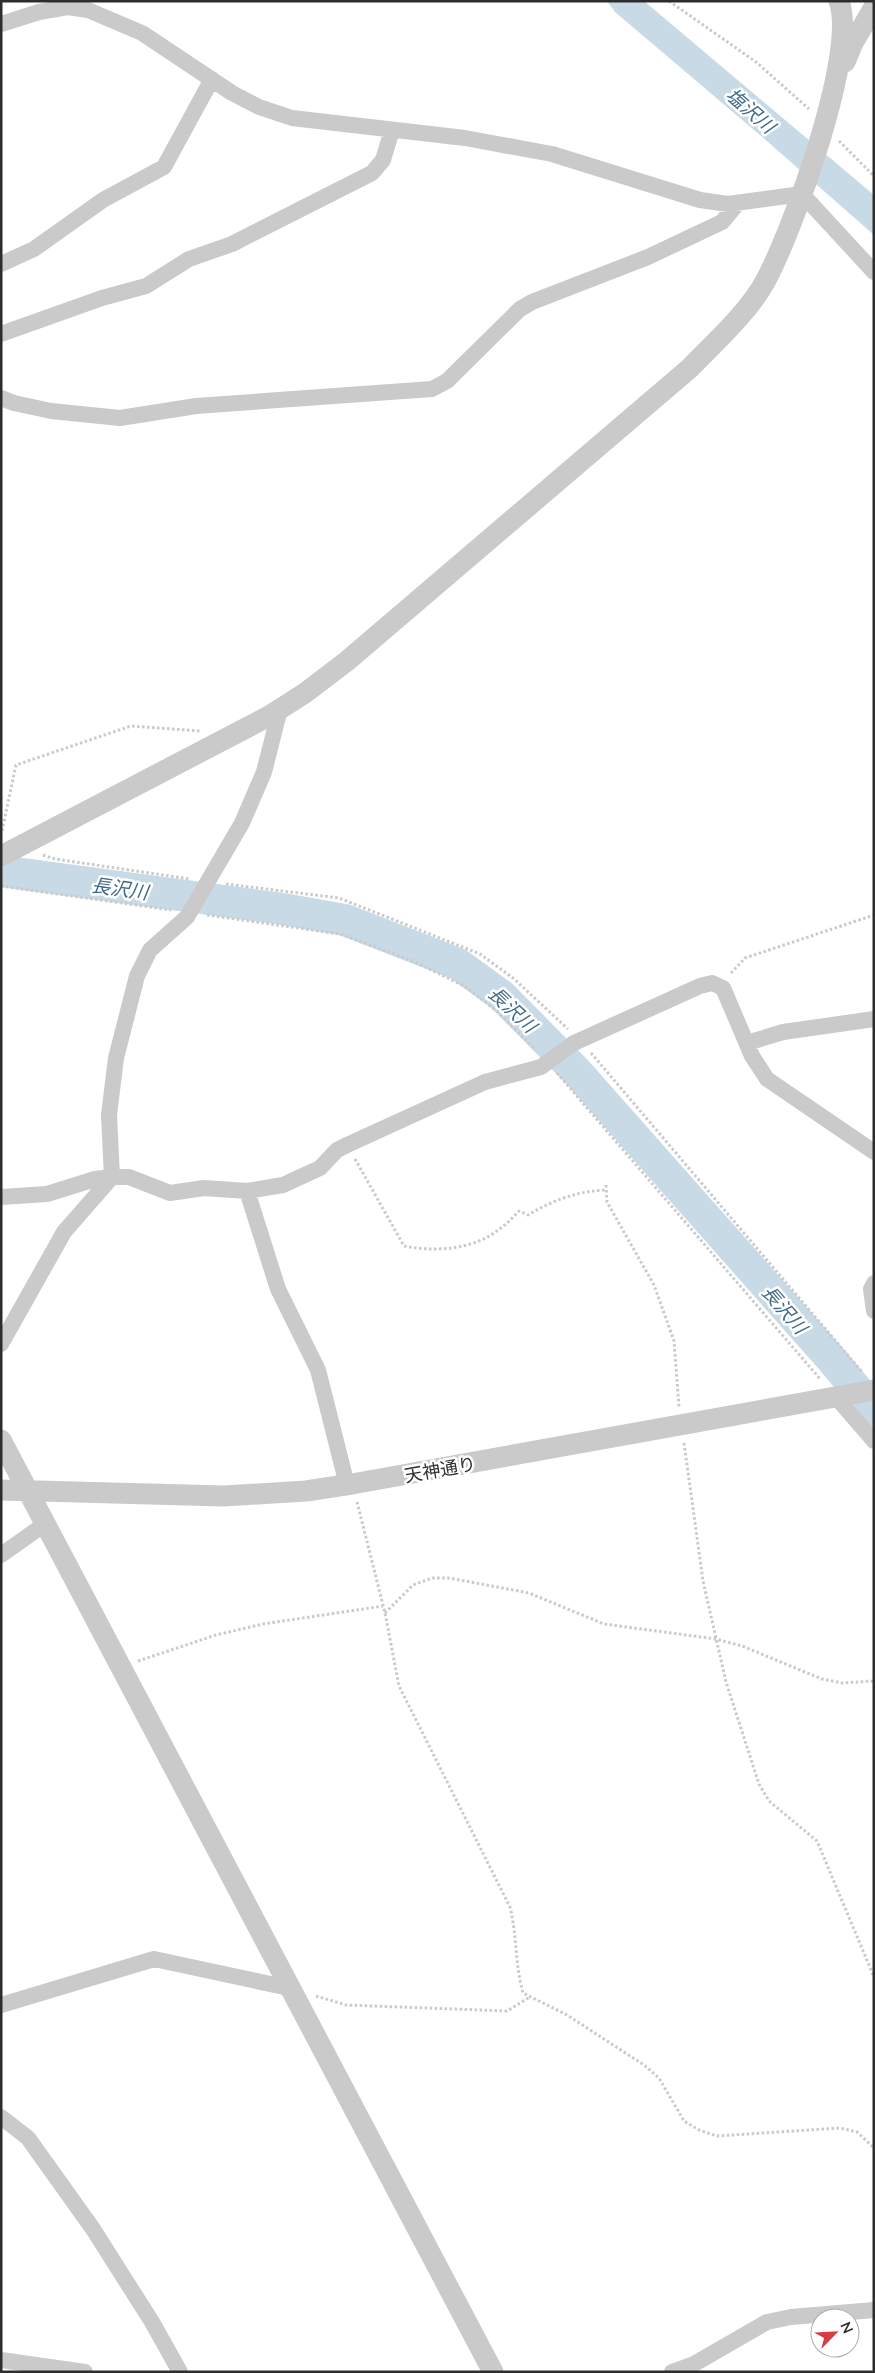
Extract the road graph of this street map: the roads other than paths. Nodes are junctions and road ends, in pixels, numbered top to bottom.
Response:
1 (66, 4) edge
2 (859, 12) edge
3 (1, 24) edge
4 (212, 79) junction
5 (392, 130) junction
6 (805, 187) junction
7 (738, 203) junction
8 (1, 264) edge
9 (874, 272) edge
10 (1, 334) edge
11 (1, 398) edge
12 (280, 709) junction
13 (9, 851) edge
14 (874, 1019) edge
15 (747, 1043) junction
16 (874, 1152) edge
17 (112, 1177) junction
18 (247, 1191) junction
19 (1, 1197) edge
20 (874, 1283) edge
21 (874, 1311) edge
22 (1, 1344) edge
23 (871, 1384) edge
24 (836, 1397) junction
25 (1, 1440) edge
26 (874, 1442) edge
27 (350, 1485) junction
28 (1, 1490) edge
29 (29, 1492) junction
30 (46, 1524) junction
31 (1, 1555) edge
32 (289, 1988) junction
33 (1, 2005) edge
34 (1, 2117) edge
35 (874, 2310) edge
36 (1, 2360) edge
37 (84, 2372) edge
38 (180, 2372) edge
39 (493, 2372) edge
40 (672, 2372) edge

1 - 3 street
1 - 4 street
2 - 6 street
4 - 5 street
4 - 8 street
5 - 7 street
5 - 10 street
6 - 7 street
6 - 9 street
6 - 12 street
7 - 11 street
12 - 13 street
12 - 17 street
14 - 15 street
15 - 16 street
15 - 18 street
17 - 18 street
17 - 19 street
17 - 22 street
18 - 27 street
20 - 21 street
23 - 24 street, 天神通り
24 - 26 street
24 - 27 street, 天神通り
25 - 29 street
27 - 29 street, 天神通り
28 - 29 street, 天神通り
29 - 30 street
30 - 31 street
30 - 32 street
32 - 33 street
32 - 39 street
34 - 38 street
35 - 40 street
36 - 37 street

